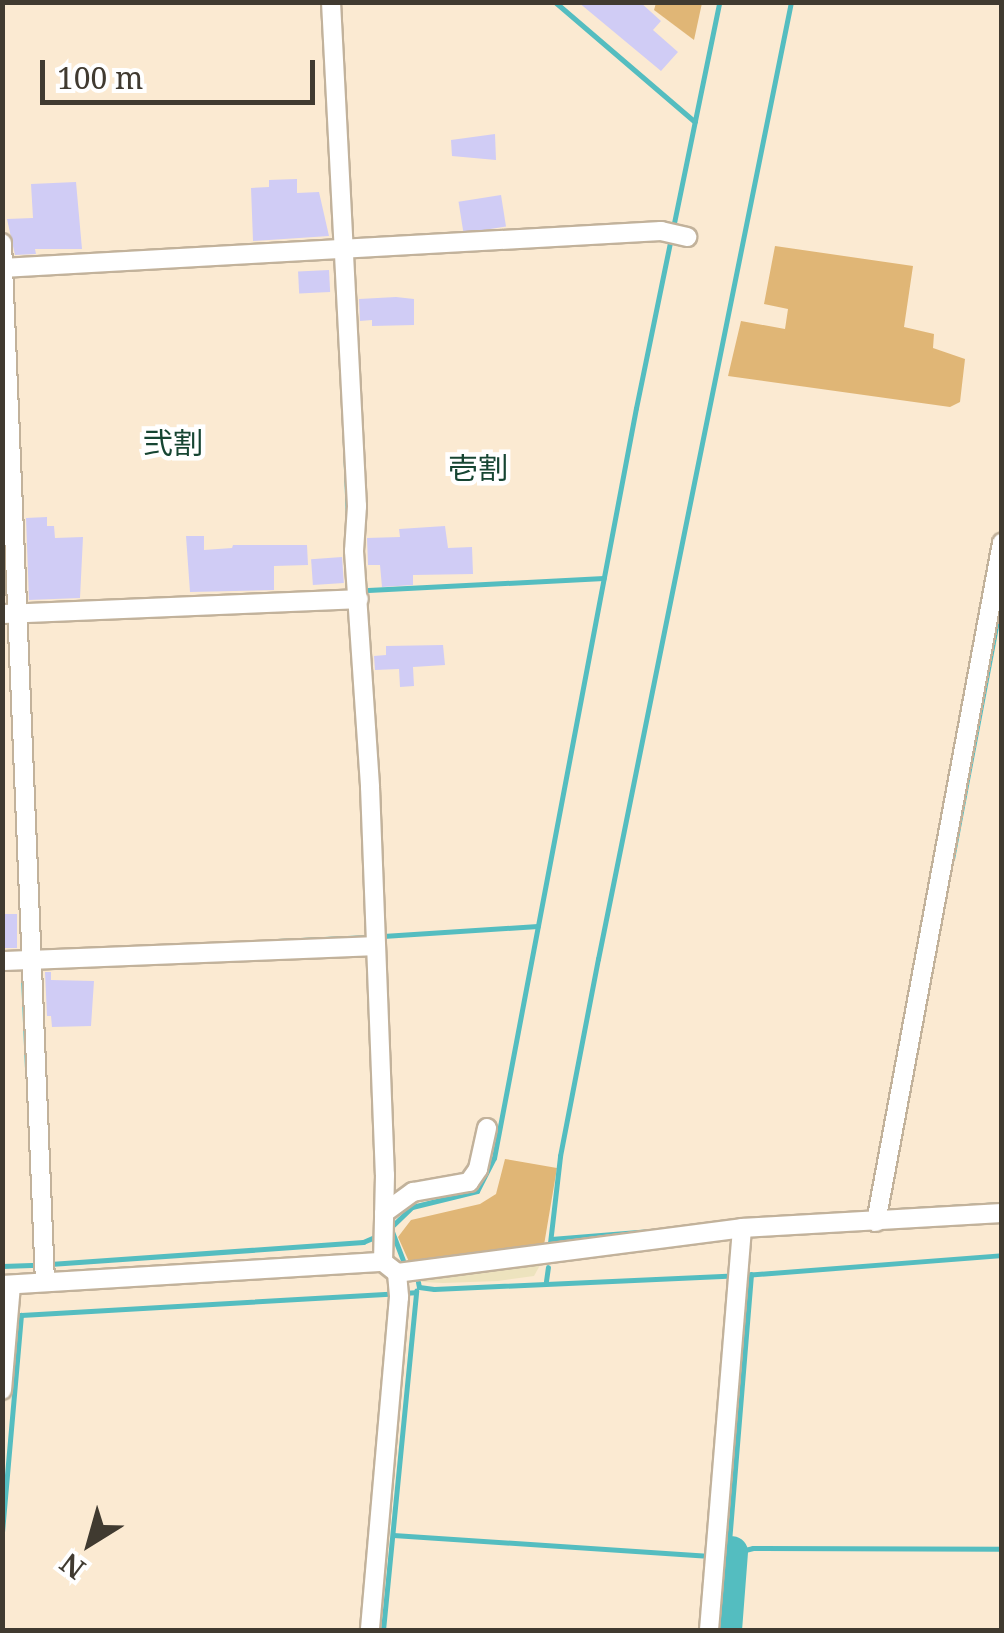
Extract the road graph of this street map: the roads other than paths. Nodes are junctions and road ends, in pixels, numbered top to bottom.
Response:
1 (331, 2) edge
2 (677, 235) dead end
3 (2, 243) edge
4 (342, 250) junction
5 (3, 263) edge
6 (1002, 543) edge
7 (351, 599) junction
8 (9, 614) edge
9 (994, 632) edge
10 (370, 946) junction
11 (30, 960) junction
12 (2, 961) edge
13 (487, 1128) dead end
14 (1002, 1214) edge
15 (877, 1215) junction
16 (384, 1225) junction
17 (742, 1228) junction
18 (45, 1270) junction
19 (395, 1280) junction
20 (7, 1285) edge
21 (2, 1390) edge
22 (370, 1630) edge
23 (709, 1630) edge

1 - 4 street
2 - 4 street
3 - 5 street
4 - 5 street
4 - 7 street
5 - 8 street
6 - 9 street
7 - 8 street
7 - 10 street
8 - 11 street
9 - 15 street
10 - 11 street
10 - 16 street
11 - 12 street
11 - 18 street
13 - 16 street
14 - 15 street
15 - 17 street
16 - 19 street
17 - 19 street
17 - 23 street
18 - 19 street
18 - 20 street
19 - 22 street
20 - 21 street

